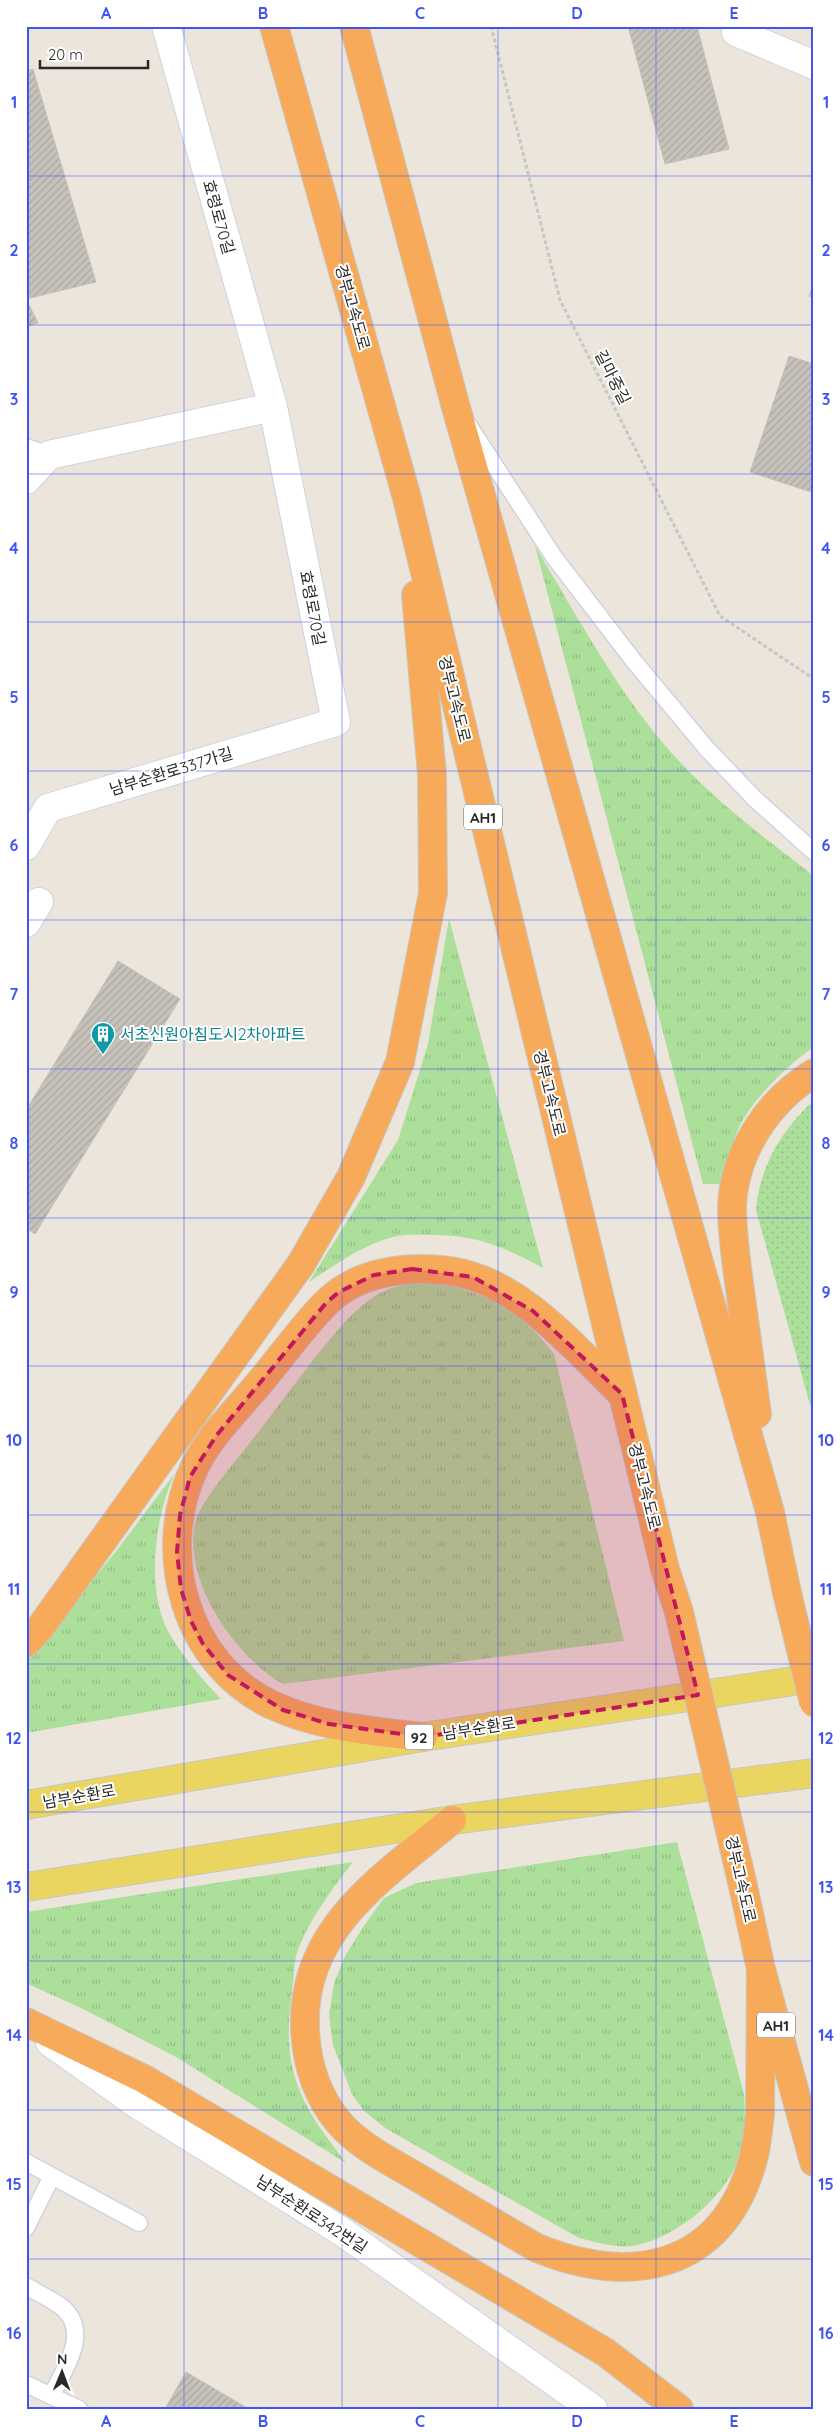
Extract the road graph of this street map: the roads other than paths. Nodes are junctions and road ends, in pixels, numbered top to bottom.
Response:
1 (166, 26) edge
2 (274, 26) edge
3 (354, 26) edge
4 (738, 26) edge
5 (814, 65) edge
6 (455, 404) junction
7 (273, 407) junction
8 (38, 451) edge
9 (26, 480) edge
10 (407, 498) junction
11 (336, 722) joint
12 (26, 846) edge
13 (814, 852) edge
14 (814, 1073) edge
15 (622, 1394) junction
16 (770, 1512) junction
17 (26, 1643) edge
18 (814, 1678) edge
19 (814, 1703) edge
20 (423, 1737) junction
21 (814, 1773) edge
22 (26, 1805) edge
23 (452, 1820) junction
24 (26, 1887) edge
25 (761, 1969) junction
26 (26, 2023) edge
27 (26, 2162) edge
28 (814, 2162) edge
29 (52, 2176) junction
30 (139, 2223) dead end
31 (26, 2228) edge
32 (26, 2286) edge
33 (26, 2384) edge
34 (51, 2396) junction
35 (78, 2409) edge
36 (593, 2409) edge
37 (679, 2409) edge

1 - 7 street, 효령로70길
2 - 10 highway, 경부고속도로 / AH1
3 - 6 highway
4 - 5 street
6 - 13 lane
6 - 16 highway
7 - 8 street
7 - 11 street, 효령로70길
8 - 9 street
10 - 15 highway, 경부고속도로 / AH1
10 - 17 highway
11 - 12 street, 남부순환로337가길
14 - 16 highway
15 - 20 highway
15 - 25 highway, 경부고속도로 / AH1, bridge
16 - 19 highway, bridge
18 - 20 main road, 남부순환로 / 92
20 - 22 main road, 남부순환로 / 92
21 - 23 main road
23 - 24 main road
23 - 25 highway
25 - 28 highway, 경부고속도로 / AH1
26 - 36 street, 남부순환로342번길
26 - 37 highway
27 - 29 lane
29 - 30 lane
29 - 31 lane
32 - 34 lane
33 - 34 lane
34 - 35 lane

